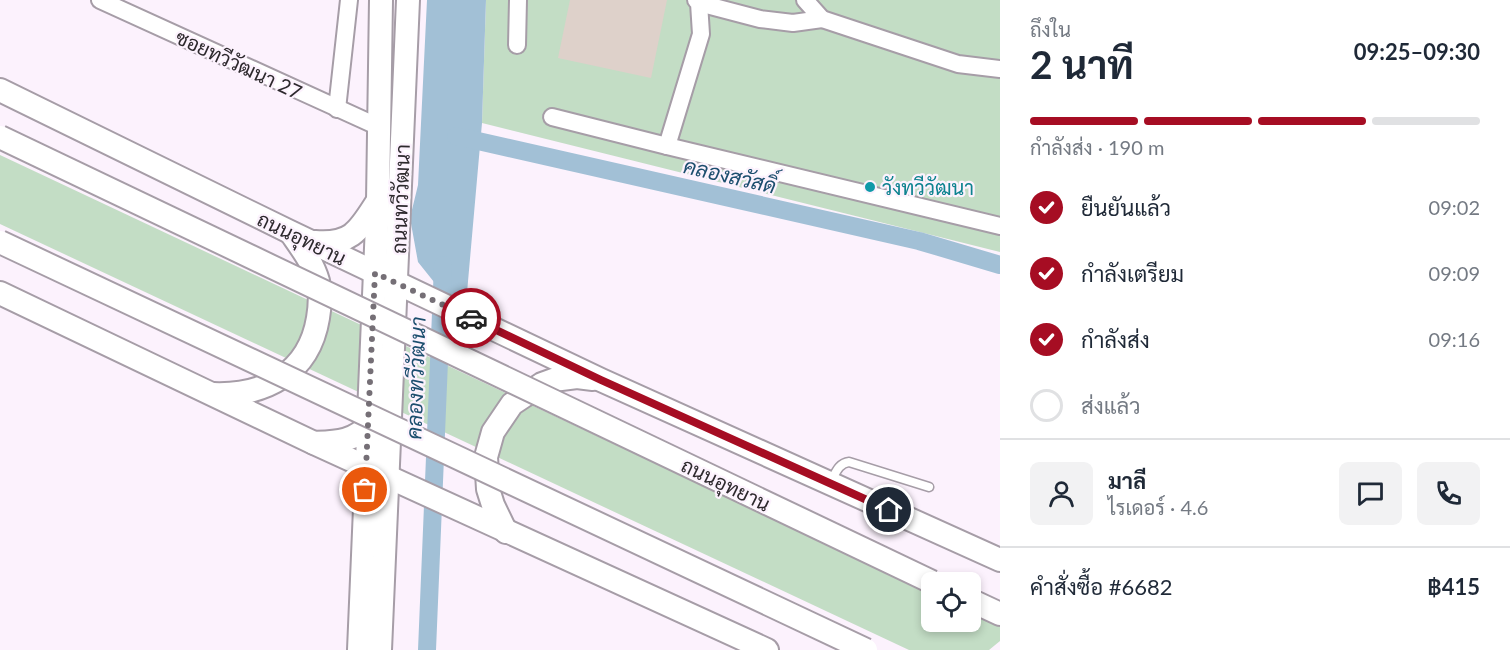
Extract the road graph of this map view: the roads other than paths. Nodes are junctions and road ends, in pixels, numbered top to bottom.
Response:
1 (100, 0) edge
2 (350, 0) edge
3 (381, 0) edge
4 (408, 0) edge
5 (518, 0) edge
6 (805, 0) edge
7 (698, 1) edge
8 (822, 20) junction
9 (517, 45) dead end
10 (1000, 69) edge
11 (0, 90) edge
12 (337, 109) junction
13 (552, 117) dead end
14 (379, 127) junction
15 (0, 137) edge
16 (667, 146) junction
17 (378, 201) junction
18 (1000, 226) edge
19 (290, 232) junction
20 (0, 242) edge
21 (310, 242) junction
22 (375, 273) junction
23 (401, 285) junction
24 (0, 293) edge
25 (601, 380) junction
26 (210, 394) junction
27 (369, 424) junction
28 (314, 443) junction
29 (384, 474) junction
30 (830, 483) junction
31 (929, 487) dead end
32 (506, 532) junction
33 (947, 536) junction
34 (1000, 560) edge
35 (1000, 572) edge
36 (921, 577) edge
37 (981, 605) edge
38 (1000, 614) edge
39 (359, 650) edge
40 (380, 650) edge
41 (767, 650) edge
42 (866, 650) edge

1 - 12 street, ซอยทวีวัฒนา 27
2 - 12 street
3 - 14 main road, ถนนทวีวัฒนา
4 - 23 main road, ถนนทวีวัฒนา
5 - 9 street
6 - 8 street
7 - 8 street
7 - 16 street
8 - 10 street
11 - 19 main road, ถนนอุทยาน
12 - 14 street, ซอยทวีวัฒนา 27
13 - 16 street
14 - 17 main road, ถนนทวีวัฒนา
15 - 36 main road, ถนนอุทยาน, bridge
16 - 18 street
17 - 21 main road
17 - 22 main road, ถนนทวีวัฒนา
19 - 21 main road, ถนนอุทยาน
19 - 26 main road
20 - 42 main road, bridge
21 - 22 main road, ถนนอุทยาน
22 - 23 main road, ถนนอุทยาน
22 - 27 main road, ถนนทวีวัฒนา
23 - 25 main road, ถนนอุทยาน
23 - 29 main road, ถนนทวีวัฒนา
24 - 26 main road
25 - 30 main road, ถนนอุทยาน
25 - 32 main road
26 - 28 main road
27 - 28 main road
27 - 29 main road, ถนนทวีวัฒนา
28 - 29 main road
29 - 32 main road
29 - 39 main road, ถนนทวีวัฒนา
29 - 40 main road, ถนนทวีวัฒนา
30 - 31 lane
30 - 33 main road, ถนนอุทยาน
32 - 41 main road
33 - 34 main road, ถนนอุทยาน
33 - 35 main road
37 - 38 main road

